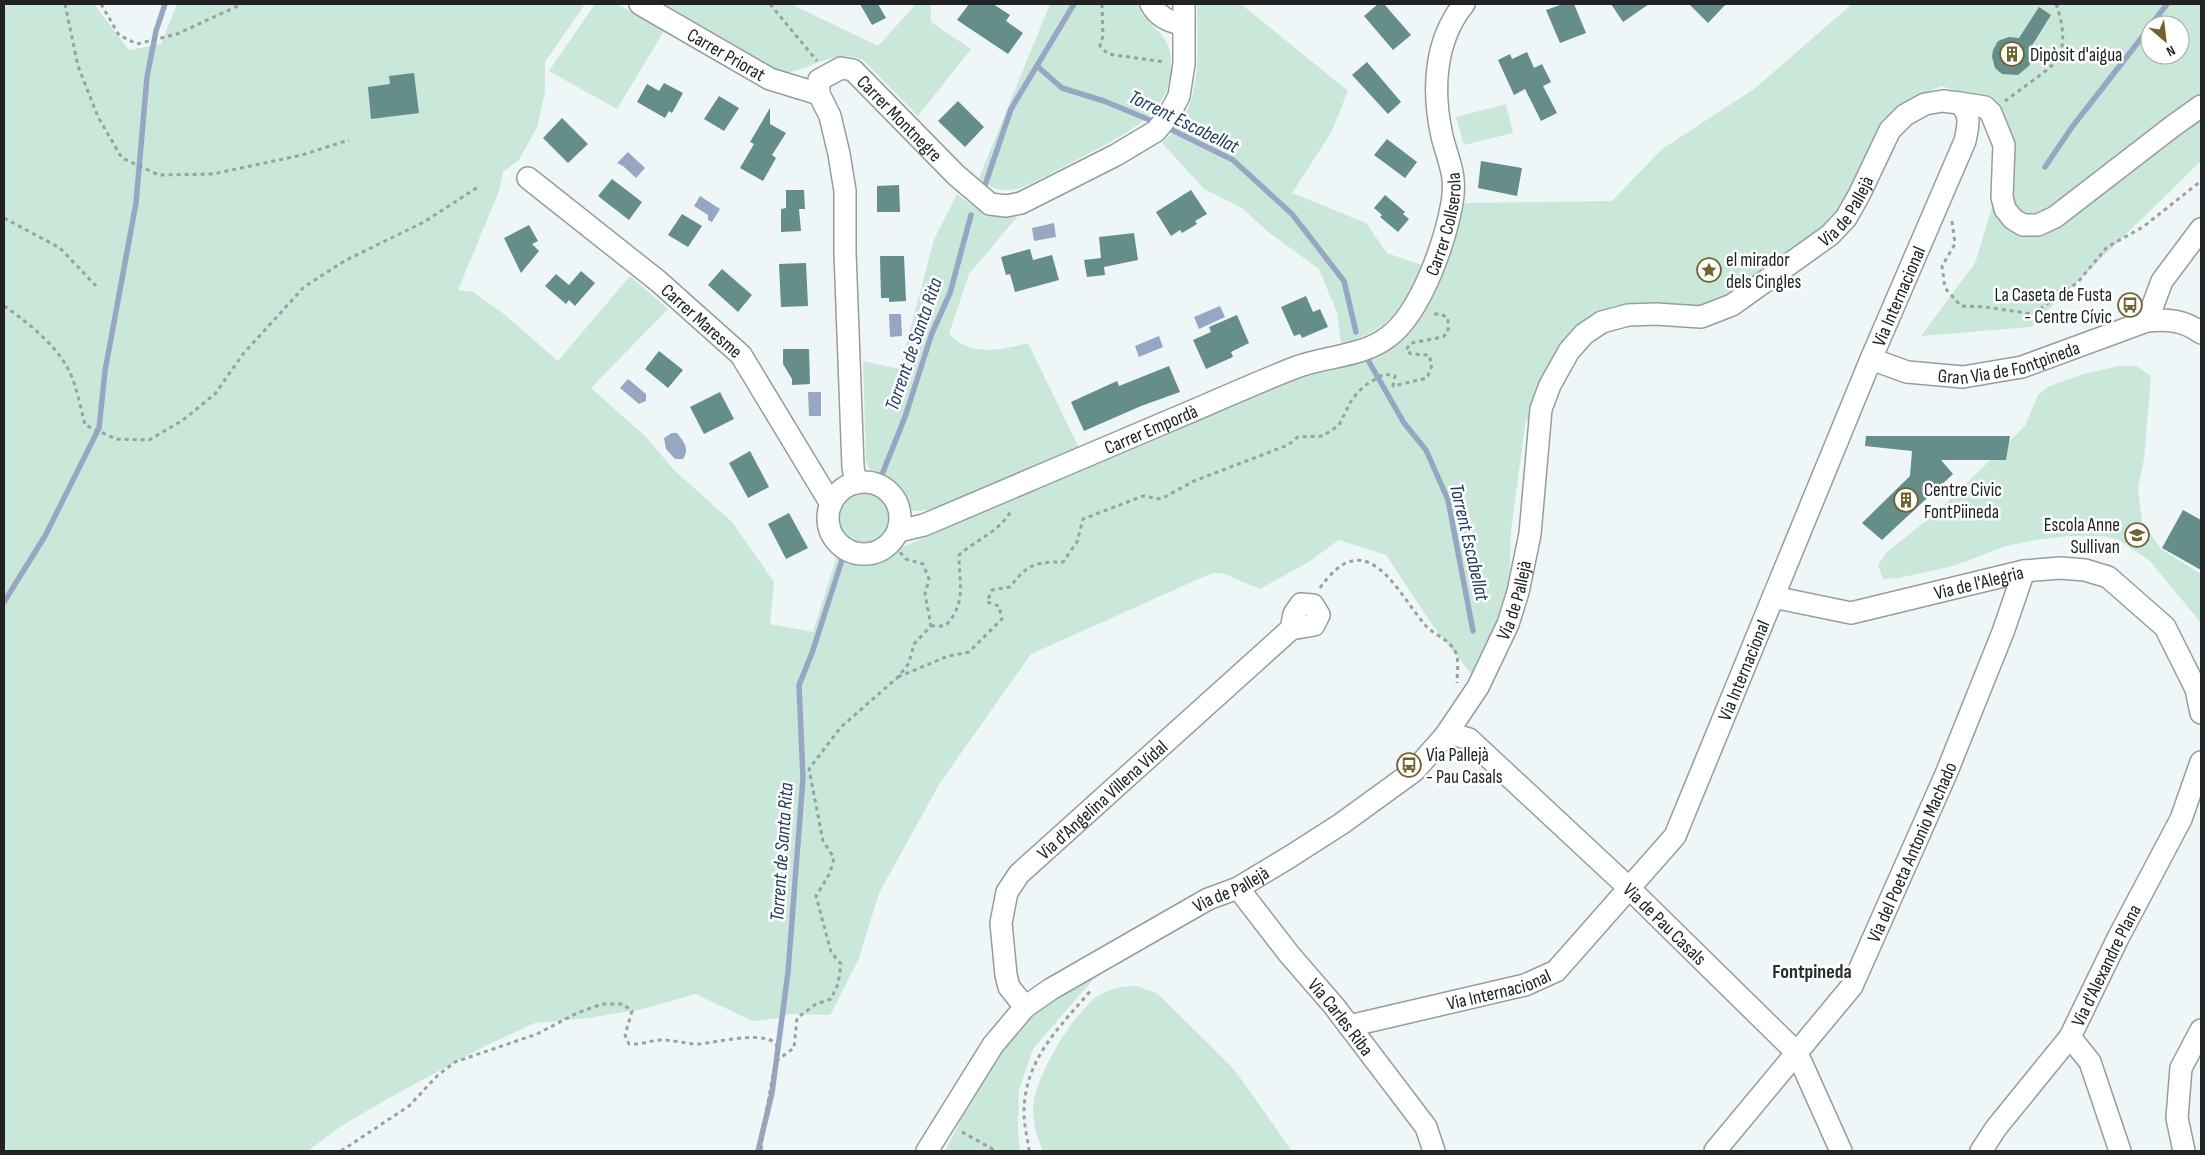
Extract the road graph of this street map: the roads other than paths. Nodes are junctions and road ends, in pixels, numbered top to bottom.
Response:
1 (640, 4) edge
2 (1152, 4) edge
3 (1464, 4) edge
4 (1183, 14) edge
5 (819, 94) junction
6 (1959, 102) junction
7 (2201, 106) edge
8 (1965, 141) junction
9 (2004, 152) junction
10 (528, 178) dead end
11 (2201, 229) edge
12 (1406, 319) joint
13 (2147, 320) junction
14 (2201, 334) edge
15 (1872, 358) junction
16 (856, 483) junction
17 (831, 504) junction
18 (895, 537) junction
19 (2024, 571) junction
20 (1773, 597) junction
21 (1313, 605) road end
22 (2201, 713) edge
23 (1446, 736) junction
24 (2201, 762) edge
25 (1238, 888) junction
26 (1629, 888) junction
27 (1024, 1007) junction
28 (1349, 1026) junction
29 (2201, 1030) edge
30 (2070, 1037) junction
31 (1797, 1054) junction
32 (1426, 1127) junction
33 (928, 1151) edge
34 (1434, 1151) edge
35 (1451, 1151) edge
36 (1716, 1151) edge
37 (1841, 1151) edge
38 (1981, 1151) edge
39 (2120, 1151) edge
40 (2184, 1151) edge

1 - 5 street, Carrer Priorat
2 - 4 street
3 - 12 street, Carrer Collserola
4 - 5 street, Carrer Montnegre
5 - 16 street
6 - 8 street, Via Internacional
6 - 9 street, Via de Pallejà
6 - 23 street, Via de Pallejà
7 - 9 street
8 - 9 street
8 - 15 street, Via Internacional
10 - 17 street, Carrer Maresme
11 - 13 street
12 - 18 street, Carrer Empordà
13 - 14 street, Gran Via de Fontpineda
13 - 15 street, Gran Via de Fontpineda
15 - 20 street, Via Internacional
16 - 17 street
16 - 18 street
17 - 18 street
19 - 20 street, Via de l'Alegria
19 - 22 street, Via de l'Alegria
19 - 31 street, Via del Poeta Antonio Machado
20 - 26 street, Via Internacional
21 - 27 street, Via d'Angelina Villena Vidal
23 - 25 street, Via de Pallejà
23 - 26 street, Via de Pau Casals
24 - 30 street, Via d'Alexandre Plana
25 - 27 street, Via de Pallejà
25 - 28 street, Via Carles Riba
26 - 28 street, Via Internacional
26 - 31 street, Via de Pau Casals
27 - 33 street, Via de Pallejà
28 - 32 street, Via Carles Riba
29 - 40 street
30 - 38 street, Via d'Alexandre Plana
30 - 39 street
31 - 36 street, Via del Poeta Antonio Machado
31 - 37 street, Via de Pau Casals
32 - 34 street, Via Carles Riba
32 - 35 street

